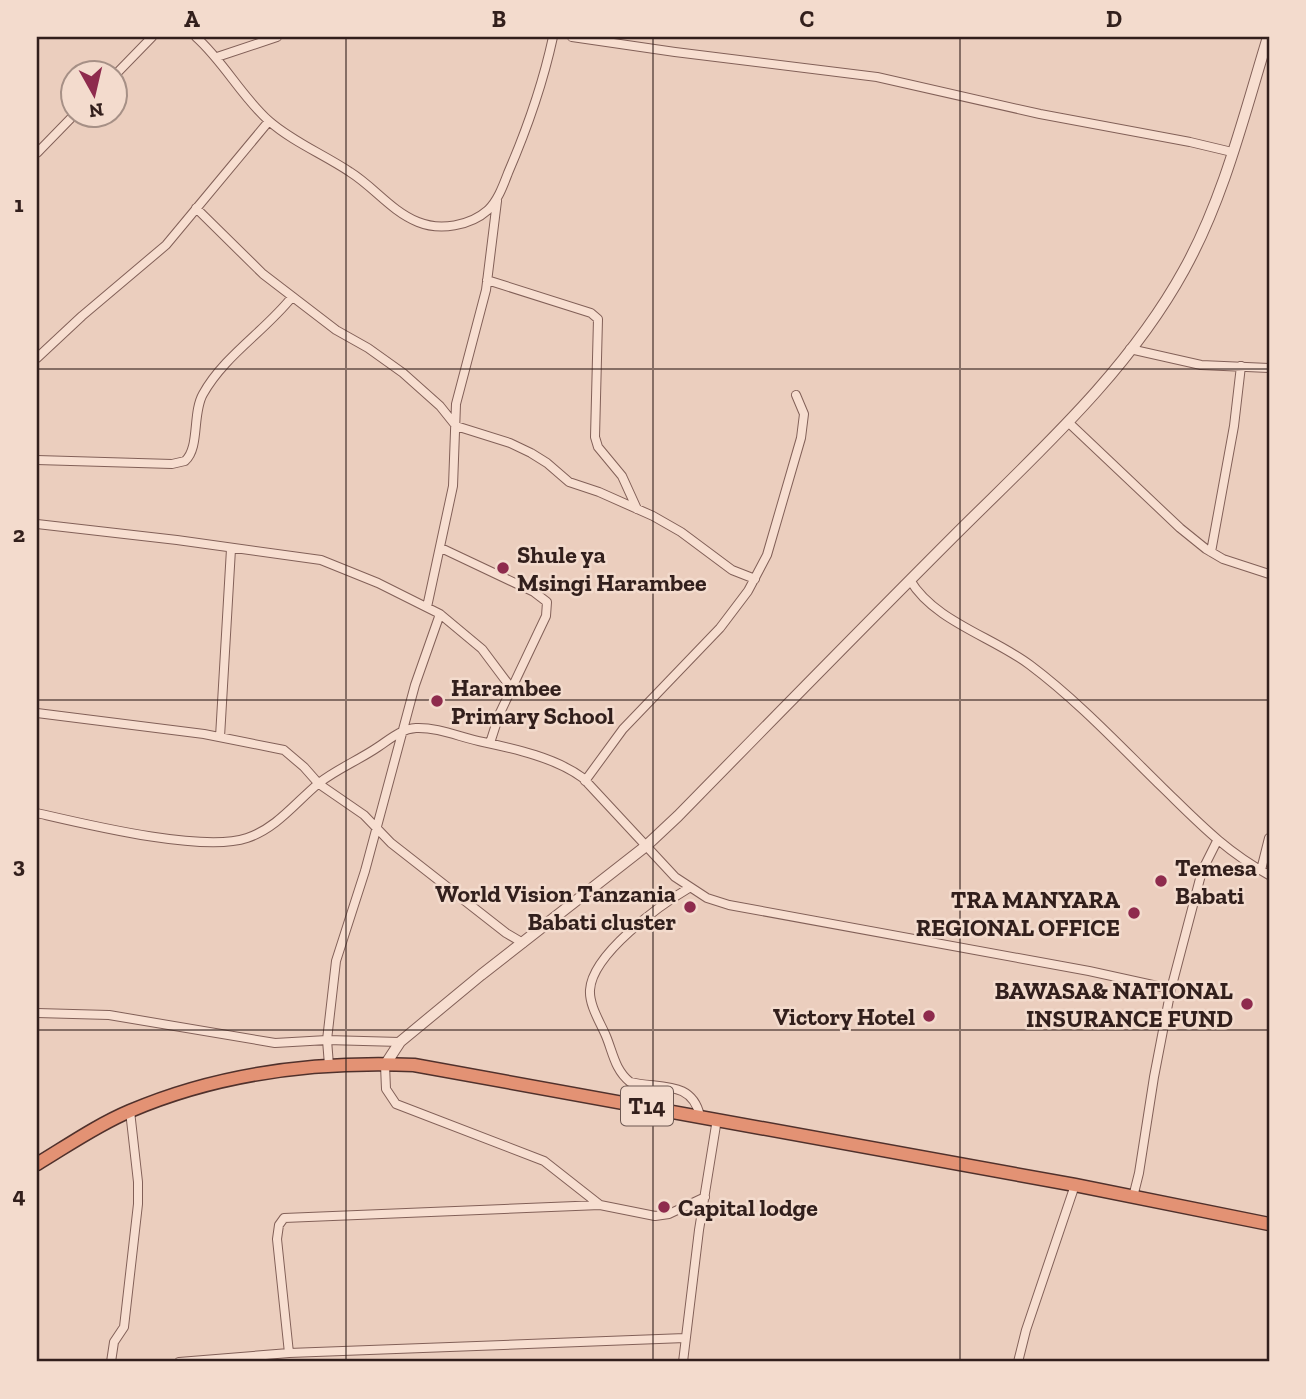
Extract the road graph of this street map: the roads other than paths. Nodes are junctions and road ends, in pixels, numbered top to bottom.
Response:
1 (152, 37) edge
2 (196, 37) edge
3 (277, 37) edge
4 (553, 37) edge
5 (572, 37) edge
6 (1268, 37) edge
7 (217, 57) junction
8 (130, 60) edge
9 (269, 121) junction
10 (60, 129) edge
11 (1232, 152) junction
12 (37, 153) edge
13 (497, 199) junction
14 (196, 208) junction
15 (487, 280) junction
16 (292, 297) junction
17 (1130, 349) junction
18 (37, 358) edge
19 (1241, 366) junction
20 (1269, 368) edge
21 (796, 395) dead end
22 (1068, 422) junction
23 (456, 426) junction
24 (37, 460) edge
25 (637, 509) junction
26 (37, 524) edge
27 (441, 548) junction
28 (231, 549) junction
29 (1212, 552) junction
30 (1269, 574) edge
31 (755, 579) junction
32 (910, 580) junction
33 (427, 607) junction
34 (440, 614) junction
35 (512, 689) junction
36 (37, 713) edge
37 (402, 731) junction
38 (220, 737) junction
39 (490, 743) junction
40 (585, 780) junction
41 (318, 784) junction
42 (37, 813) edge
43 (377, 830) junction
44 (1269, 838) edge
45 (1217, 841) junction
46 (646, 846) junction
47 (1261, 870) junction
48 (1269, 875) edge
49 (689, 888) junction
50 (523, 943) junction
51 (1171, 989) junction
52 (37, 1013) edge
53 (327, 1040) junction
54 (400, 1042) junction
55 (329, 1065) junction
56 (385, 1065) junction
57 (130, 1111) junction
58 (700, 1116) junction
59 (718, 1119) junction
60 (37, 1164) edge
61 (1075, 1185) junction
62 (705, 1197) junction
63 (1133, 1197) junction
64 (600, 1205) junction
65 (1269, 1224) edge
66 (685, 1338) junction
67 (289, 1353) junction
68 (111, 1362) edge
69 (179, 1362) edge
70 (683, 1362) edge
71 (1018, 1362) edge

1 - 8 street
2 - 7 street
3 - 7 street
4 - 13 street
5 - 11 street
6 - 11 street
7 - 9 street
9 - 13 street
9 - 14 street
10 - 12 street
11 - 17 street
13 - 15 street
14 - 16 street
14 - 18 street
15 - 23 street
15 - 25 street
16 - 23 street
16 - 24 street
17 - 19 street
17 - 22 street
19 - 20 street
19 - 29 street
21 - 31 street
22 - 29 street
22 - 32 street
23 - 25 street
23 - 27 street
25 - 31 street
26 - 28 street
27 - 33 street
27 - 35 street
28 - 33 street
28 - 38 street
29 - 30 street
31 - 40 street
32 - 45 street
32 - 46 street
33 - 34 street
34 - 35 street
34 - 37 street
35 - 39 street
36 - 38 street
37 - 39 street
37 - 41 street
37 - 43 street
38 - 41 street
39 - 40 street
40 - 46 street
41 - 42 street
41 - 43 street
43 - 50 street
43 - 53 street
44 - 47 street
45 - 47 street
45 - 51 street
46 - 49 street
46 - 50 street
47 - 48 street
49 - 51 street
49 - 58 street
50 - 54 street
51 - 63 street
52 - 53 street
53 - 54 street
53 - 55 street
54 - 56 street
55 - 56 highway, T14
55 - 57 highway, T14
56 - 58 highway, T14
56 - 64 street
57 - 60 highway, T14
57 - 68 street
58 - 59 highway, T14
59 - 61 highway, T14
59 - 62 street
61 - 63 highway, T14
61 - 71 street
62 - 64 street
62 - 66 street
63 - 65 highway, T14
64 - 67 street
66 - 67 street
66 - 70 street
67 - 69 street

